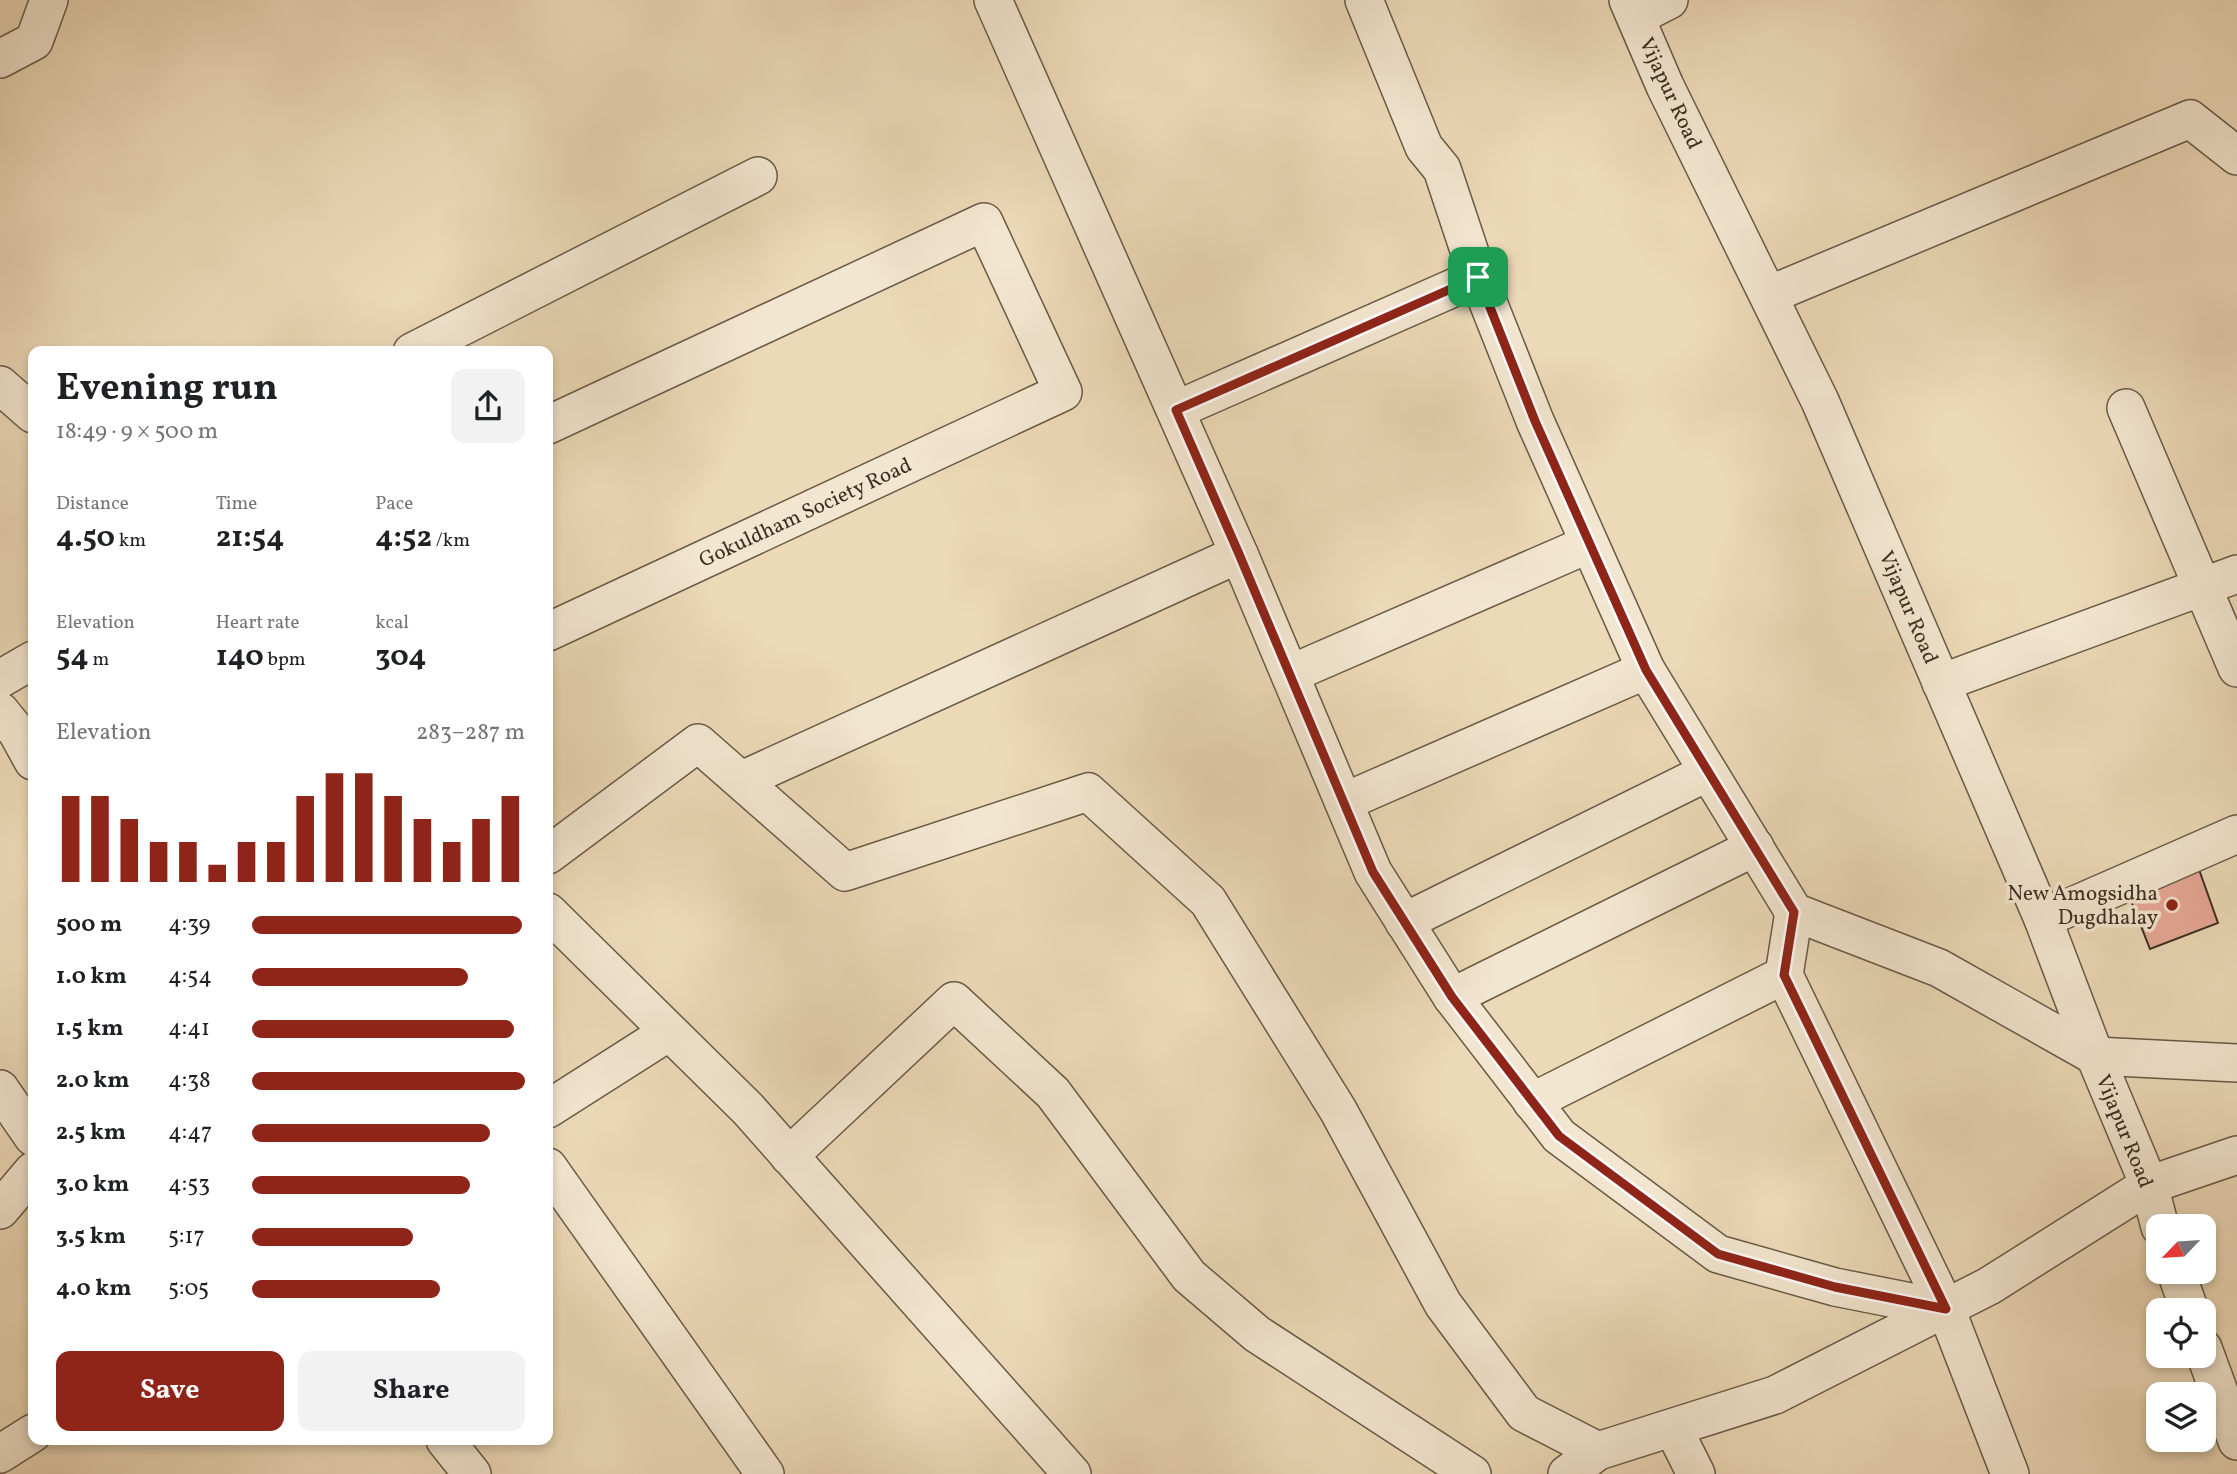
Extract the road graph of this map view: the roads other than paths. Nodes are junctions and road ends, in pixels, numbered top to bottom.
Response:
1 (49, 0) edge
2 (993, 0) edge
3 (1364, 0) edge
4 (1669, 0) edge
5 (1632, 8) edge
6 (0, 59) edge
7 (2237, 156) edge
8 (758, 176) dead end
9 (1478, 277) junction
10 (1769, 295) junction
11 (424, 346) edge
12 (0, 385) edge
13 (2126, 408) dead end
14 (28, 410) edge
15 (1176, 410) junction
16 (553, 423) edge
17 (1590, 544) junction
18 (1239, 554) junction
19 (2237, 574) edge
20 (2202, 587) junction
21 (553, 630) edge
22 (28, 663) edge
23 (2237, 668) edge
24 (1646, 670) junction
25 (1290, 674) junction
26 (0, 679) edge
27 (1941, 683) junction
28 (0, 711) edge
29 (28, 752) edge
30 (1708, 772) junction
31 (741, 780) junction
32 (1344, 802) junction
33 (2237, 834) edge
34 (1755, 848) junction
35 (553, 851) edge
36 (1794, 912) junction
37 (553, 917) edge
38 (2043, 919) junction
39 (1404, 922) junction
40 (1784, 975) junction
41 (1452, 997) junction
42 (670, 1032) junction
43 (2095, 1056) junction
44 (2237, 1063) edge
45 (0, 1089) edge
46 (1532, 1102) junction
47 (553, 1107) edge
48 (28, 1130) edge
49 (2237, 1155) edge
50 (789, 1156) junction
51 (553, 1174) edge
52 (28, 1177) edge
53 (2149, 1185) junction
54 (0, 1210) edge
55 (2157, 1214) edge
56 (1946, 1309) junction
57 (2210, 1368) edge
58 (1673, 1428) junction
59 (28, 1436) edge
60 (2237, 1441) edge
61 (449, 1445) edge
62 (1598, 1451) junction
63 (0, 1454) edge
64 (472, 1474) edge
65 (765, 1474) edge
66 (1072, 1474) edge
67 (1472, 1474) edge
68 (1567, 1474) edge
69 (1696, 1474) edge
70 (2010, 1474) edge

1 - 6 street
2 - 15 street
3 - 9 street
4 - 5 street
5 - 10 street, Vijapur Road
7 - 10 street
8 - 11 street
9 - 15 street
9 - 17 street
10 - 27 street, Vijapur Road
12 - 14 street
13 - 20 street
15 - 18 street
16 - 21 street, Gokuldham Society Road
17 - 24 street
17 - 25 street
18 - 25 street
18 - 31 street
19 - 20 street
20 - 23 street
20 - 27 street
22 - 26 street
24 - 30 street
24 - 32 street
25 - 32 street
27 - 38 street, Vijapur Road
28 - 29 street
30 - 34 street
30 - 39 street
31 - 35 street
31 - 62 street
32 - 39 street
33 - 38 street
34 - 36 street
34 - 41 street
36 - 40 street
36 - 43 street
37 - 42 street
38 - 43 street, Vijapur Road
39 - 41 street
40 - 46 street
40 - 56 street
41 - 46 street
42 - 47 street
42 - 50 street
43 - 44 street
43 - 53 street, Vijapur Road
45 - 48 street
46 - 56 street
49 - 53 street
50 - 66 street
50 - 67 street
51 - 65 street
52 - 54 street
53 - 55 street, Vijapur Road
53 - 56 street
56 - 58 street
56 - 70 street
57 - 60 street
58 - 62 street
58 - 69 street
59 - 63 street
61 - 64 street
62 - 68 street

